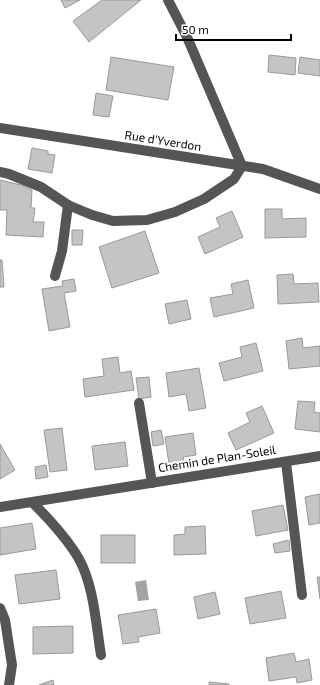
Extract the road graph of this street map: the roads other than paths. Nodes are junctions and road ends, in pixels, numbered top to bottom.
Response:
1 (168, 0) edge
2 (0, 128) edge
3 (242, 166) junction
4 (0, 172) edge
5 (318, 185) edge
6 (68, 205) junction
7 (56, 276) dead end
8 (139, 403) dead end
9 (320, 456) edge
10 (286, 462) junction
11 (152, 483) junction
12 (33, 503) junction
13 (0, 508) edge
14 (302, 595) dead end
15 (0, 608) edge
16 (101, 655) dead end
17 (9, 685) edge

1 - 3 street
2 - 3 street, Rue d'Yverdon
3 - 5 street, Rue d'Yverdon
3 - 6 street
4 - 6 street
6 - 7 street
8 - 11 street, Chemin de Plan-Soleil
9 - 10 street, Chemin de Plan-Soleil
10 - 11 street, Chemin de Plan-Soleil
10 - 14 street, Chemin de Plan-Soleil
11 - 12 street, Chemin de Plan-Soleil
12 - 13 street, Chemin de Plan-Soleil
12 - 16 street
15 - 17 street

